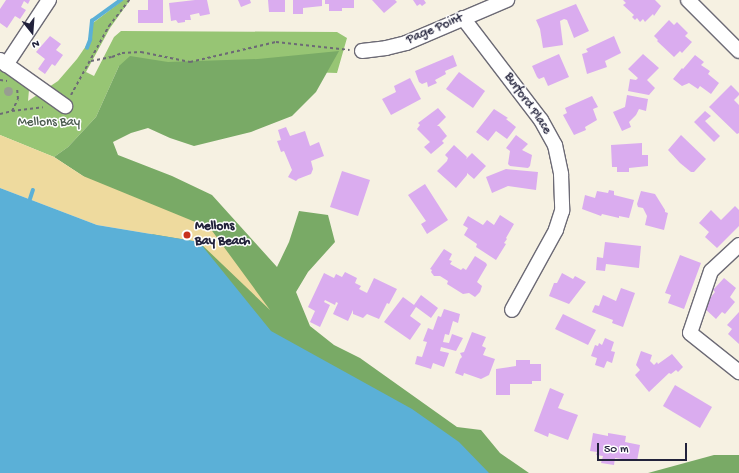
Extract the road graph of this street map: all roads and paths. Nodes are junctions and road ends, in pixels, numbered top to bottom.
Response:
1 (49, 0) edge
2 (129, 0) edge
3 (507, 0) edge
4 (688, 0) edge
5 (463, 18) junction
6 (362, 51) joint
7 (739, 51) edge
8 (91, 60) junction
9 (3, 63) edge
10 (0, 80) edge
11 (12, 83) dead end
12 (16, 86) dead end
13 (61, 104) junction
14 (12, 111) junction
15 (0, 114) edge
16 (739, 245) edge
17 (512, 310) dead end
18 (739, 372) edge

1 - 9 street
2 - 8 path
3 - 5 street, Page Point
4 - 7 street
5 - 6 street, Page Point
5 - 17 street, Burford Place
6 - 8 path
8 - 13 path
9 - 13 street
10 - 11 path
12 - 14 path
13 - 14 path
14 - 15 path
16 - 18 street

